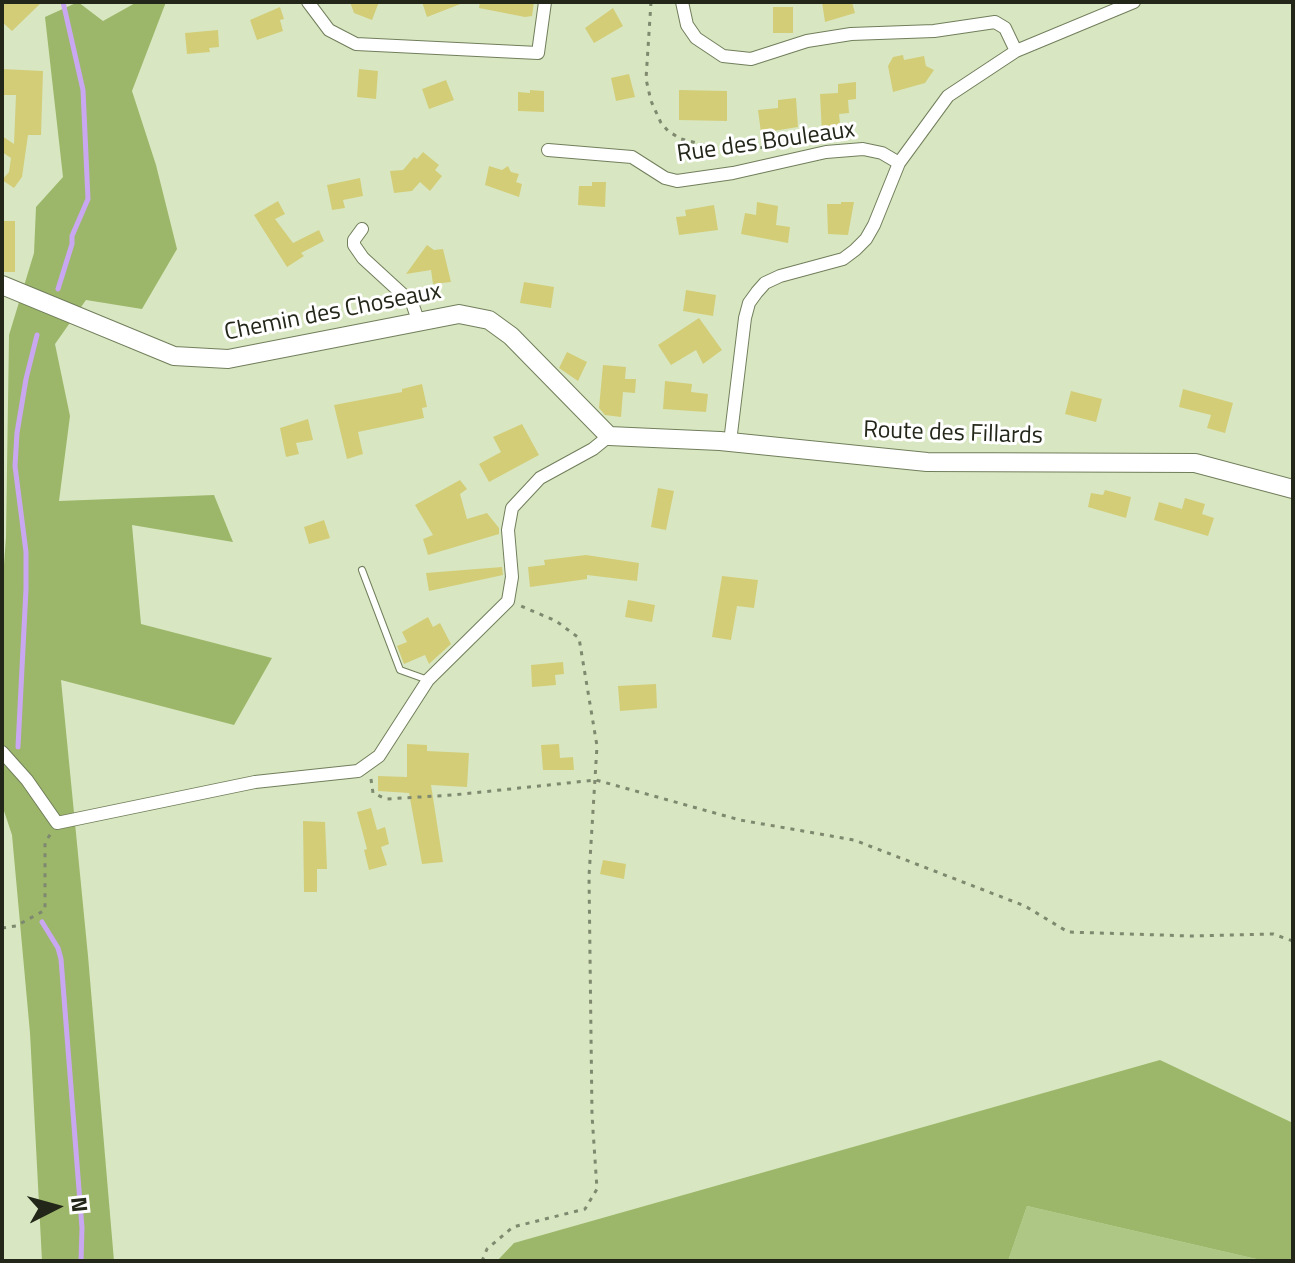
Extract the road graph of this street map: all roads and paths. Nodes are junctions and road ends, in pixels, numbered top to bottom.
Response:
1 (308, 2) edge
2 (545, 2) edge
3 (651, 2) edge
4 (682, 2) edge
5 (1134, 2) edge
6 (1016, 51) junction
7 (548, 150) dead end
8 (811, 155) junction
9 (899, 163) junction
10 (362, 229) dead end
11 (2, 285) edge
12 (418, 320) junction
13 (609, 436) junction
14 (730, 442) junction
15 (1293, 489) edge
16 (362, 570) dead end
17 (508, 601) junction
18 (428, 680) junction
19 (2, 752) edge
20 (370, 763) junction
21 (596, 780) junction
22 (57, 823) junction
23 (2, 928) edge
24 (1293, 941) edge
25 (482, 1261) edge

1 - 2 street
3 - 8 path
4 - 6 street
5 - 6 street
6 - 9 street
7 - 8 street, Rue des Bouleaux
8 - 9 street, Rue des Bouleaux
9 - 14 street
10 - 12 street
11 - 12 street, Chemin des Choseaux
12 - 13 street, Chemin des Choseaux
13 - 14 street, Route des Fillards
13 - 17 street
14 - 15 street, Route des Fillards
16 - 18 lane
17 - 18 street
17 - 21 path
18 - 20 street
19 - 22 street
20 - 21 path
20 - 22 street
21 - 24 path
21 - 25 path
22 - 23 path

